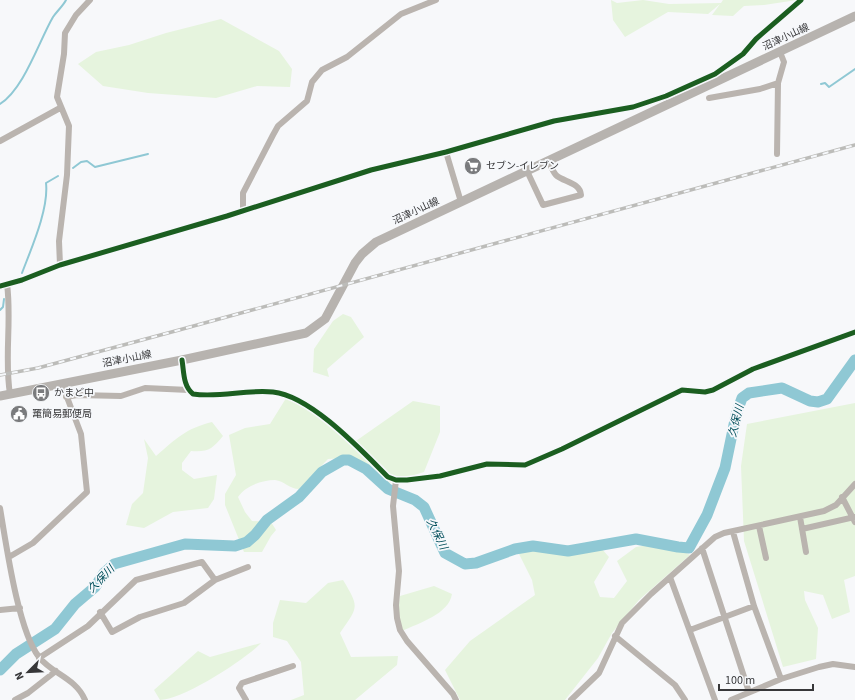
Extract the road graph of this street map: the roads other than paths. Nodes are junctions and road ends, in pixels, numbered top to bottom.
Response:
1 (90, 0) edge
2 (436, 0) edge
3 (801, 0) edge
4 (855, 16) edge
5 (780, 52) junction
6 (778, 83) junction
7 (709, 98) dead end
8 (667, 100) junction
9 (60, 108) junction
10 (0, 142) edge
11 (446, 152) junction
12 (777, 154) dead end
13 (548, 161) junction
14 (527, 171) junction
15 (461, 202) junction
16 (242, 210) junction
17 (60, 265) junction
18 (7, 284) junction
19 (0, 286) edge
20 (855, 332) edge
21 (182, 360) junction
22 (62, 384) junction
23 (189, 390) junction
24 (3, 396) edge
25 (66, 397) junction
26 (396, 481) junction
27 (855, 484) edge
28 (842, 497) junction
29 (0, 508) edge
30 (800, 517) junction
31 (855, 519) edge
32 (759, 526) junction
33 (802, 529) junction
34 (733, 532) junction
35 (702, 548) junction
36 (806, 552) dead end
37 (9, 557) junction
38 (766, 558) dead end
39 (248, 567) dead end
40 (670, 577) junction
41 (215, 580) junction
42 (754, 606) junction
43 (20, 608) junction
44 (0, 610) edge
45 (100, 612) junction
46 (726, 617) junction
47 (690, 630) junction
48 (615, 636) junction
49 (39, 658) junction
50 (293, 666) dead end
51 (855, 667) edge
52 (56, 671) junction
53 (780, 678) junction
54 (750, 692) junction
55 (15, 700) edge
56 (85, 700) edge
57 (246, 700) edge
58 (456, 700) edge
59 (571, 700) edge
60 (684, 700) edge
61 (715, 700) edge
62 (731, 700) edge

1 - 9 street
2 - 16 street
3 - 8 street
4 - 5 main road, 沼津小山線
5 - 6 street
5 - 8 main road, 沼津小山線
6 - 7 street
6 - 12 street
8 - 11 street
8 - 13 main road, 沼津小山線
9 - 10 street
9 - 17 street
11 - 15 street
11 - 16 street
13 - 14 main road, 沼津小山線
13 - 14 street
14 - 15 main road, 沼津小山線
15 - 21 main road, 沼津小山線
16 - 17 street
17 - 18 street
18 - 19 street
18 - 24 street
20 - 26 street
21 - 22 main road, 沼津小山線
21 - 23 street
22 - 24 main road, 沼津小山線
22 - 25 street
23 - 25 street
23 - 26 street
25 - 37 street
26 - 58 street
27 - 28 street
28 - 30 street
28 - 31 street
29 - 37 street
30 - 32 street
30 - 33 street
31 - 33 street
32 - 34 street
32 - 38 street
33 - 36 street
34 - 35 street
34 - 42 street
35 - 40 street
35 - 46 street
37 - 43 street
39 - 41 street
40 - 47 street
40 - 48 street
41 - 45 street
41 - 45 street
42 - 46 street
42 - 53 street
43 - 44 street
43 - 49 street
45 - 49 street
46 - 47 street
46 - 54 street
47 - 61 street
48 - 59 street
48 - 60 street
49 - 52 street
50 - 57 street
51 - 53 street
52 - 55 street
52 - 56 street
53 - 54 street
54 - 62 street

